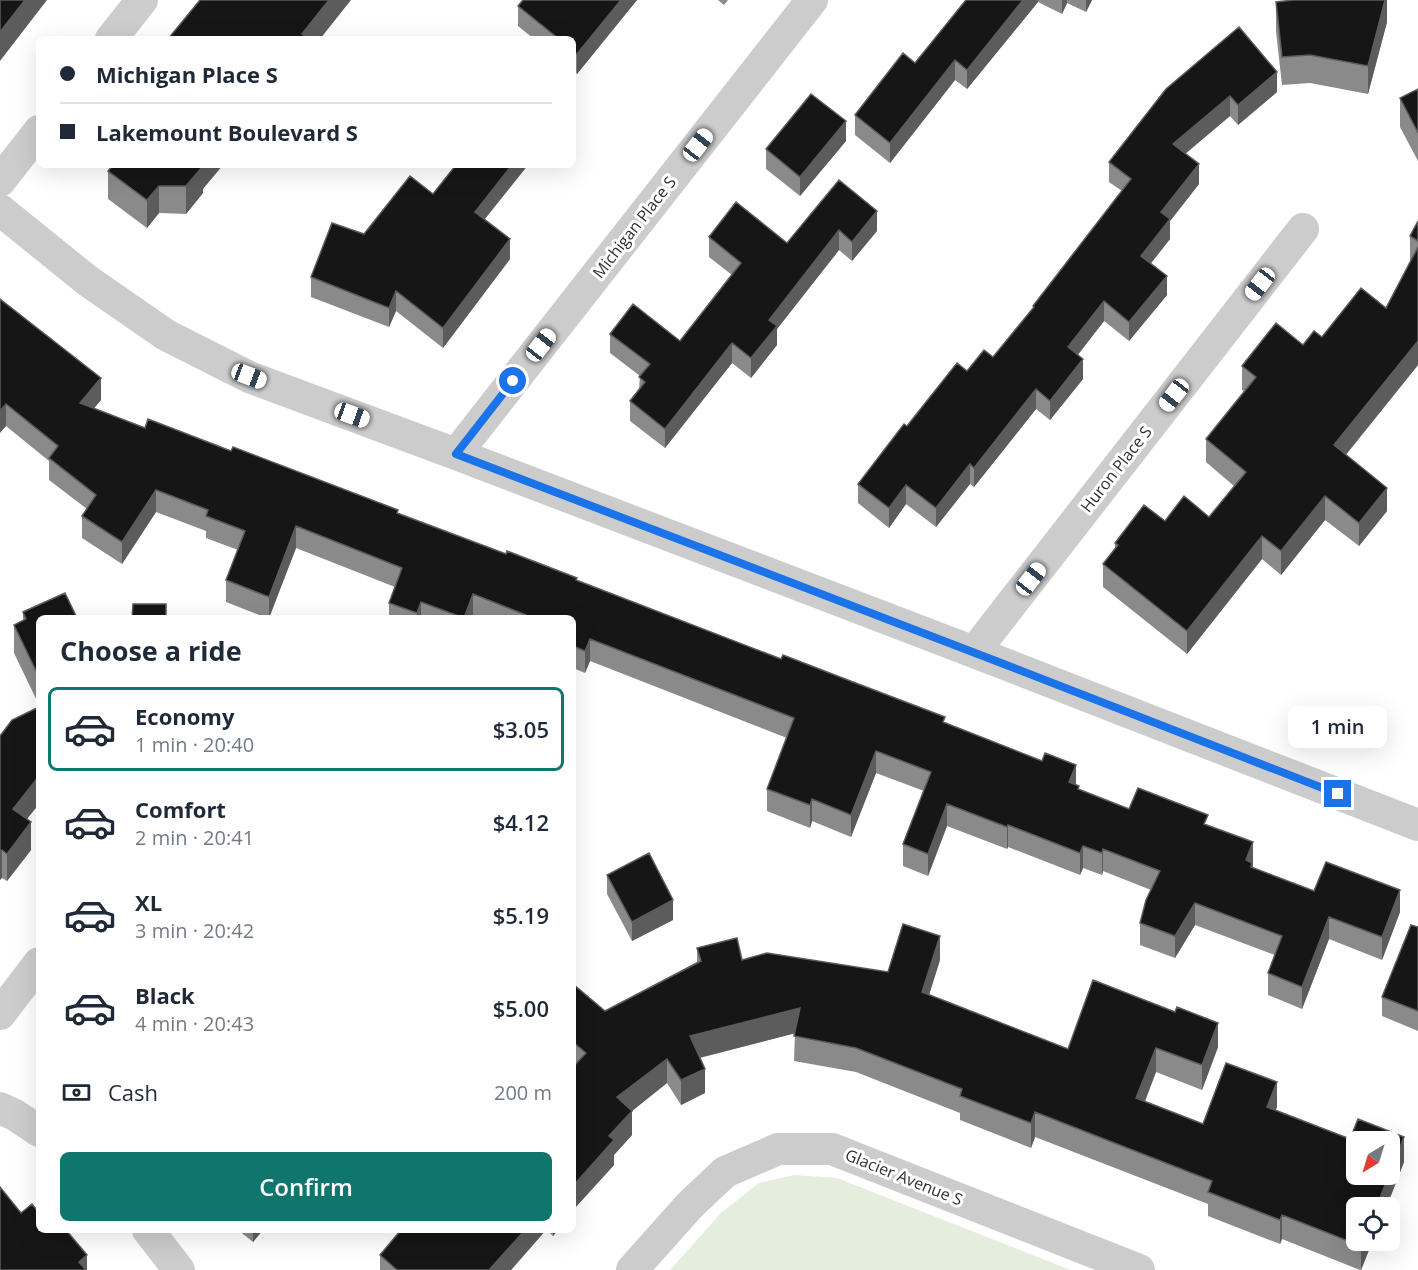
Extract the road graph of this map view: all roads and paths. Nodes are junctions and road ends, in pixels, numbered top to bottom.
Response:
1 (142, 0) edge
2 (812, 0) edge
3 (113, 36) edge
4 (36, 135) edge
5 (0, 181) edge
6 (0, 210) edge
7 (1303, 229) dead end
8 (456, 454) junction
9 (974, 652) junction
10 (1418, 825) edge
11 (36, 967) edge
12 (0, 1014) edge
13 (0, 1108) edge
14 (36, 1129) edge
15 (150, 1233) edge
16 (180, 1270) edge
17 (632, 1270) edge
18 (1139, 1270) edge

1 - 3 street
2 - 8 street, Michigan Place S
4 - 5 street
6 - 8 street
7 - 9 street, Huron Place S
8 - 9 street
9 - 10 street
11 - 12 street
13 - 14 street
15 - 16 street
17 - 18 street, Glacier Avenue S

